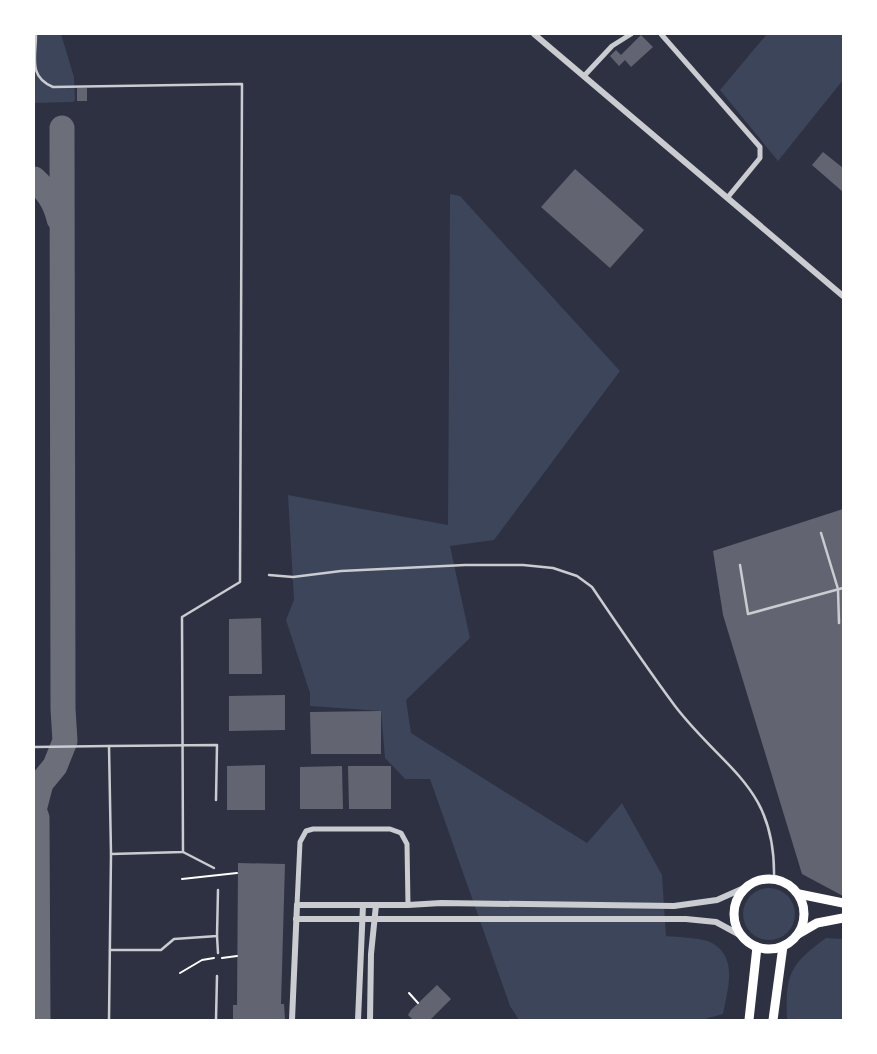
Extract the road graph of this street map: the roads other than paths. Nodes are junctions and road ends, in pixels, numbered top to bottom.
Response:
1 (36, 34) edge
2 (534, 34) edge
3 (630, 34) edge
4 (661, 34) edge
5 (584, 76) junction
6 (728, 197) junction
7 (843, 296) edge
8 (821, 533) dead end
9 (740, 565) dead end
10 (269, 575) dead end
11 (843, 588) edge
12 (838, 589) junction
13 (838, 623) dead end
14 (182, 744) junction
15 (109, 746) junction
16 (34, 747) edge
17 (216, 800) dead end
18 (182, 852) junction
19 (111, 854) junction
20 (214, 868) dead end
21 (774, 878) junction
22 (744, 888) junction
23 (218, 890) dead end
24 (799, 894) junction
25 (843, 903) edge
26 (296, 905) junction
27 (363, 905) junction
28 (376, 905) junction
29 (408, 905) junction
30 (363, 918) junction
31 (373, 918) junction
32 (843, 918) edge
33 (296, 919) junction
34 (798, 934) junction
35 (740, 935) junction
36 (217, 936) junction
37 (783, 946) junction
38 (757, 947) junction
39 (110, 950) junction
40 (218, 953) dead end
41 (217, 976) dead end
42 (109, 1020) edge
43 (216, 1020) edge
44 (292, 1020) edge
45 (358, 1020) edge
46 (370, 1020) edge
47 (749, 1020) edge
48 (773, 1020) edge

1 - 14 lane
2 - 5 street
3 - 5 street
4 - 6 street
5 - 6 street
6 - 7 street
8 - 12 lane
9 - 12 lane
10 - 21 lane
11 - 12 lane
12 - 13 lane
14 - 15 lane
14 - 17 lane
14 - 18 lane
15 - 16 lane
15 - 19 lane
18 - 19 lane
18 - 20 lane
19 - 39 lane
21 - 22 main road
21 - 24 main road
22 - 29 street
22 - 35 main road
23 - 36 lane
24 - 25 main road
24 - 34 main road
26 - 27 street
26 - 29 street
26 - 33 street
27 - 28 street
27 - 30 street
28 - 29 street
28 - 31 street
30 - 31 street
30 - 33 street
30 - 45 street
31 - 35 street
31 - 46 street
32 - 34 main road
33 - 44 street
34 - 37 main road
35 - 38 main road
36 - 39 lane
36 - 40 lane
37 - 38 main road
37 - 48 main road
38 - 47 main road
39 - 42 lane
41 - 43 lane

